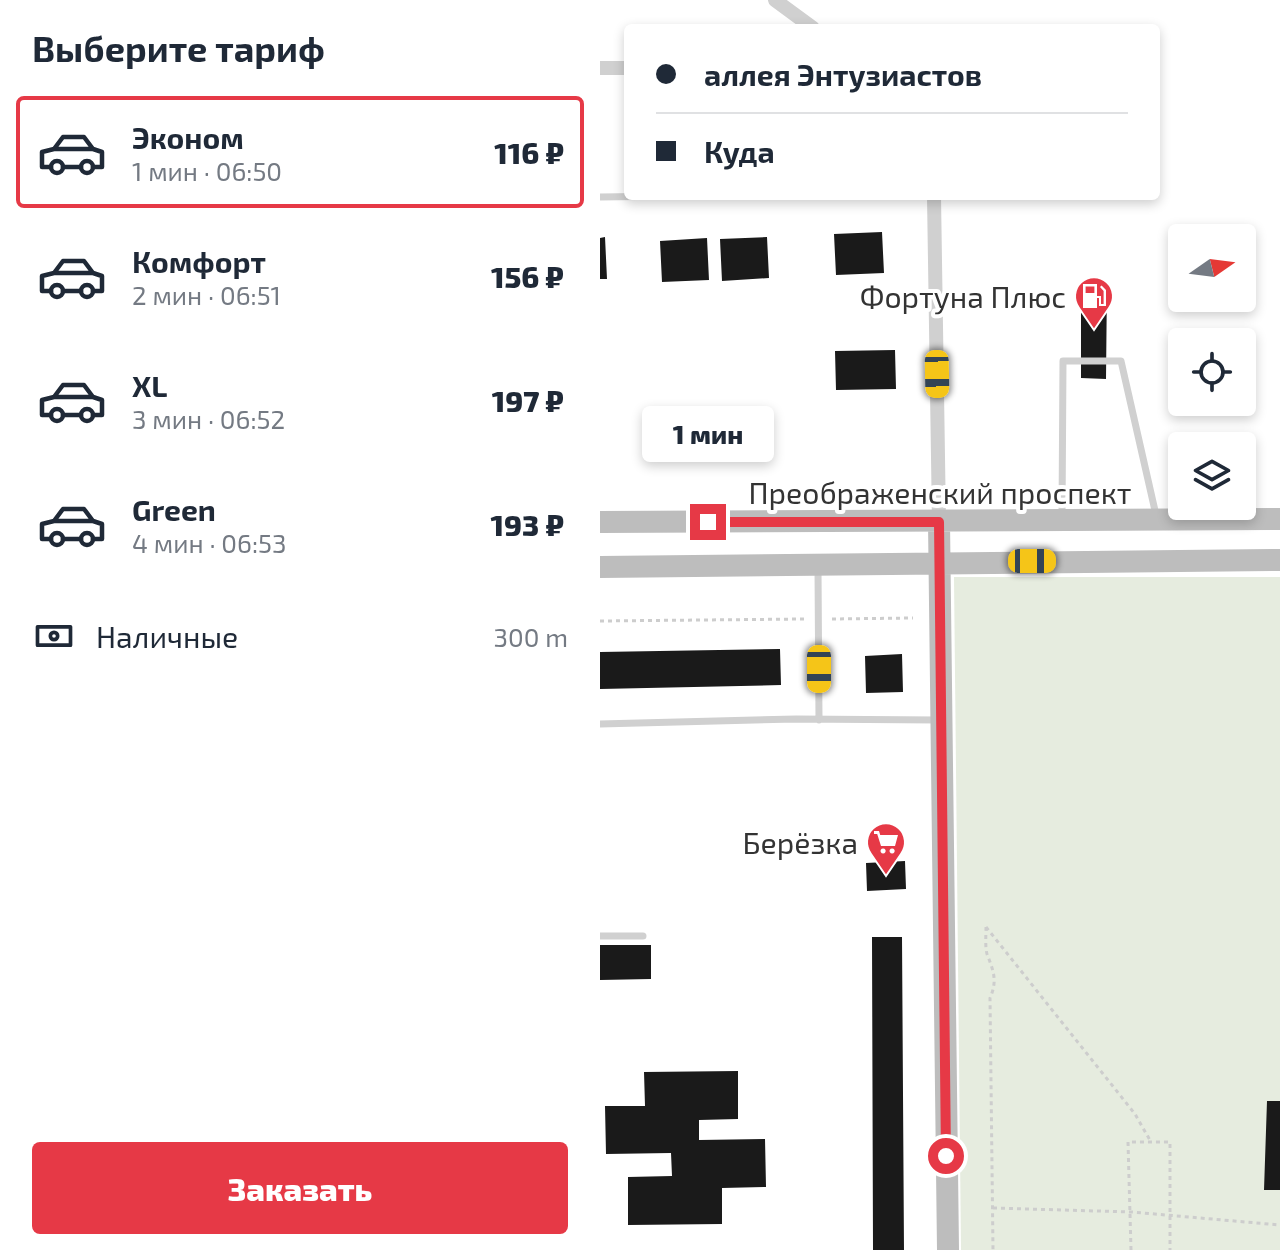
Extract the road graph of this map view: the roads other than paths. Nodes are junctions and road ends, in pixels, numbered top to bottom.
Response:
1 (775, 0) edge
2 (808, 24) edge
3 (600, 68) edge
4 (624, 68) edge
5 (600, 197) edge
6 (624, 197) edge
7 (934, 200) edge
8 (1280, 519) edge
9 (1158, 521) junction
10 (600, 522) edge
11 (939, 522) junction
12 (1062, 522) junction
13 (1280, 560) edge
14 (939, 562) junction
15 (818, 563) junction
16 (600, 567) edge
17 (819, 720) junction
18 (941, 720) junction
19 (600, 724) edge
20 (600, 936) edge
21 (643, 936) dead end
22 (948, 1250) edge

1 - 2 street
3 - 4 street
5 - 6 lane
7 - 11 street
8 - 9 street, Преображенский проспект
9 - 12 street, Преображенский проспект
9 - 12 lane
10 - 11 street, Преображенский проспект
11 - 12 street, Преображенский проспект
11 - 14 street
13 - 14 street
14 - 15 street
14 - 18 street
15 - 16 street
15 - 17 lane
17 - 18 lane
17 - 19 lane
18 - 22 street
20 - 21 lane

